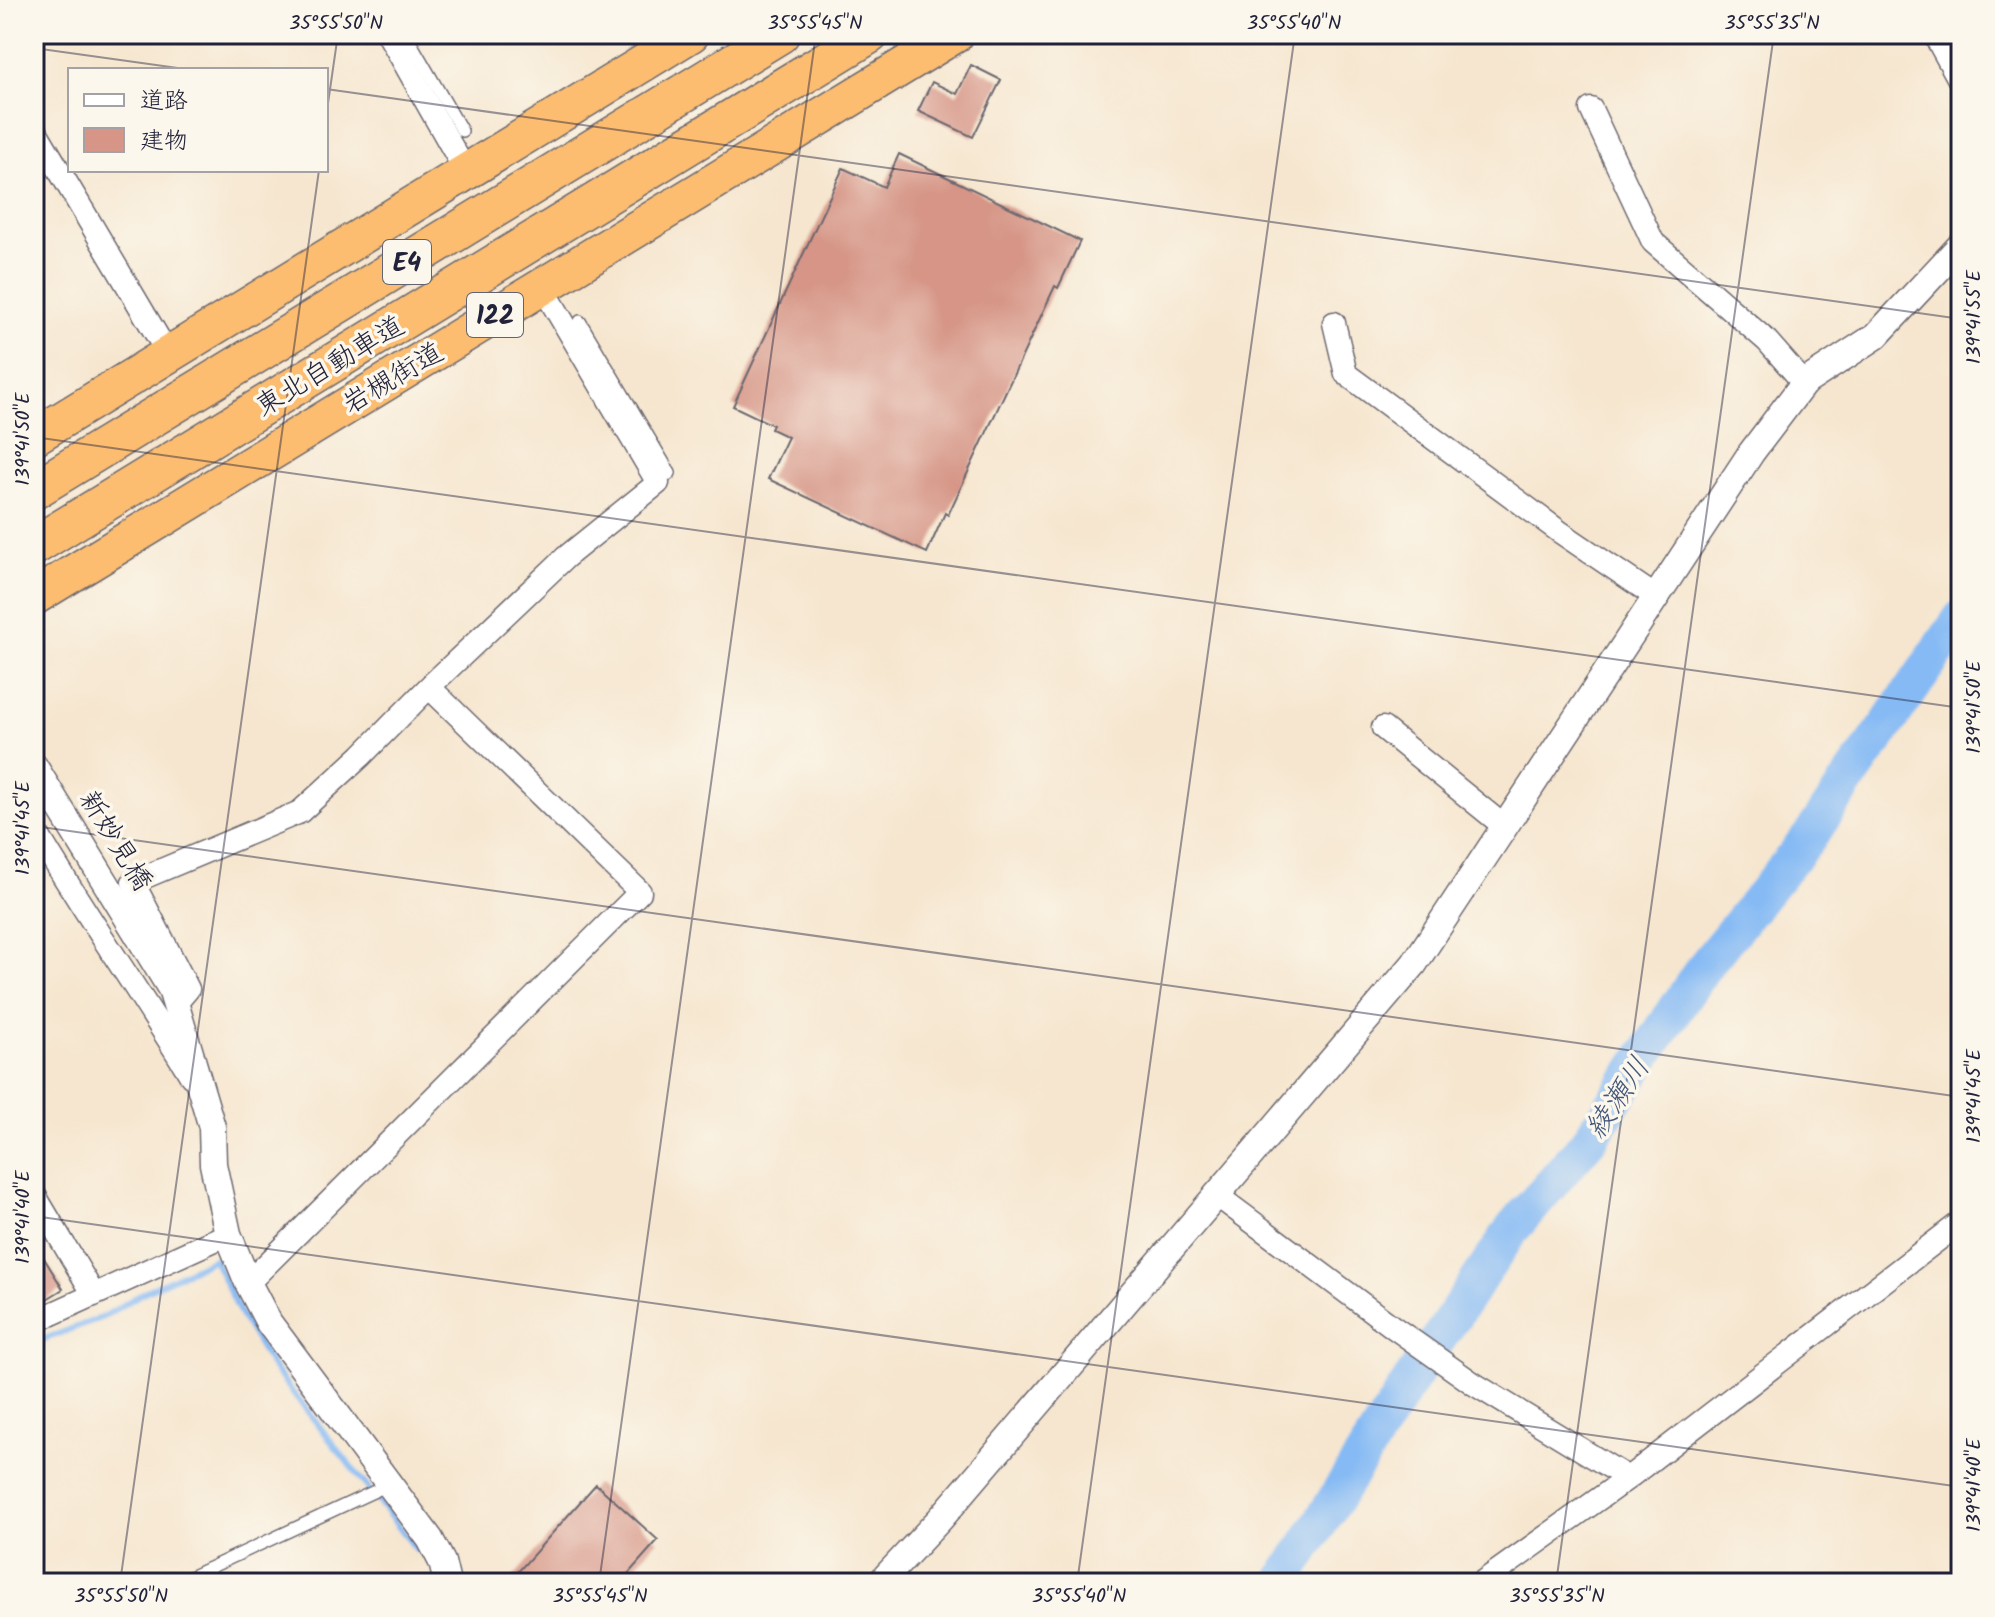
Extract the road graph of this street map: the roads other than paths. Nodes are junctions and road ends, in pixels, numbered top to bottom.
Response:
1 (388, 34) edge
2 (406, 34) edge
3 (691, 34) edge
4 (780, 34) edge
5 (870, 34) edge
6 (956, 34) edge
7 (1934, 34) edge
8 (1961, 83) edge
9 (1591, 109) dead end
10 (34, 128) edge
11 (462, 131) dead end
12 (466, 172) junction
13 (1961, 245) edge
14 (542, 286) junction
15 (580, 321) dead end
16 (1334, 323) dead end
17 (168, 354) junction
18 (1804, 383) junction
19 (34, 437) edge
20 (658, 483) junction
21 (34, 490) edge
22 (34, 546) edge
23 (34, 597) edge
24 (1656, 597) junction
25 (429, 687) junction
26 (1383, 728) dead end
27 (34, 766) edge
28 (1505, 827) junction
29 (34, 828) edge
30 (176, 1003) junction
31 (204, 1097) junction
32 (34, 1194) edge
33 (1215, 1194) junction
34 (1961, 1222) edge
35 (228, 1234) junction
36 (248, 1283) junction
37 (94, 1295) junction
38 (34, 1322) edge
39 (1628, 1478) junction
40 (391, 1484) junction
41 (177, 1583) edge
42 (447, 1583) edge
43 (880, 1583) edge
44 (1481, 1583) edge

1 - 12 street
2 - 11 lane
3 - 12 highway
4 - 21 highway, 東北自動車道 / E4
5 - 22 highway, 東北自動車道 / E4
6 - 14 highway, 岩槻街道 / 122
7 - 8 street
9 - 18 street
10 - 17 street
12 - 17 highway
13 - 18 street
14 - 20 street
14 - 23 highway, 岩槻街道 / 122
15 - 20 lane
16 - 24 street
17 - 19 highway
18 - 24 street
20 - 25 street
24 - 28 street
25 - 30 street
25 - 36 street
26 - 28 street
27 - 30 street, 新妙見橋
28 - 33 street
29 - 31 street
30 - 31 street, 新妙見橋
31 - 35 street, 新妙見橋
32 - 37 street
33 - 39 street
33 - 43 street
34 - 39 street
35 - 36 street, 新妙見橋
35 - 37 street
36 - 40 street, 新妙見橋
37 - 38 street
39 - 44 street
40 - 41 lane
40 - 42 street, 新妙見橋

